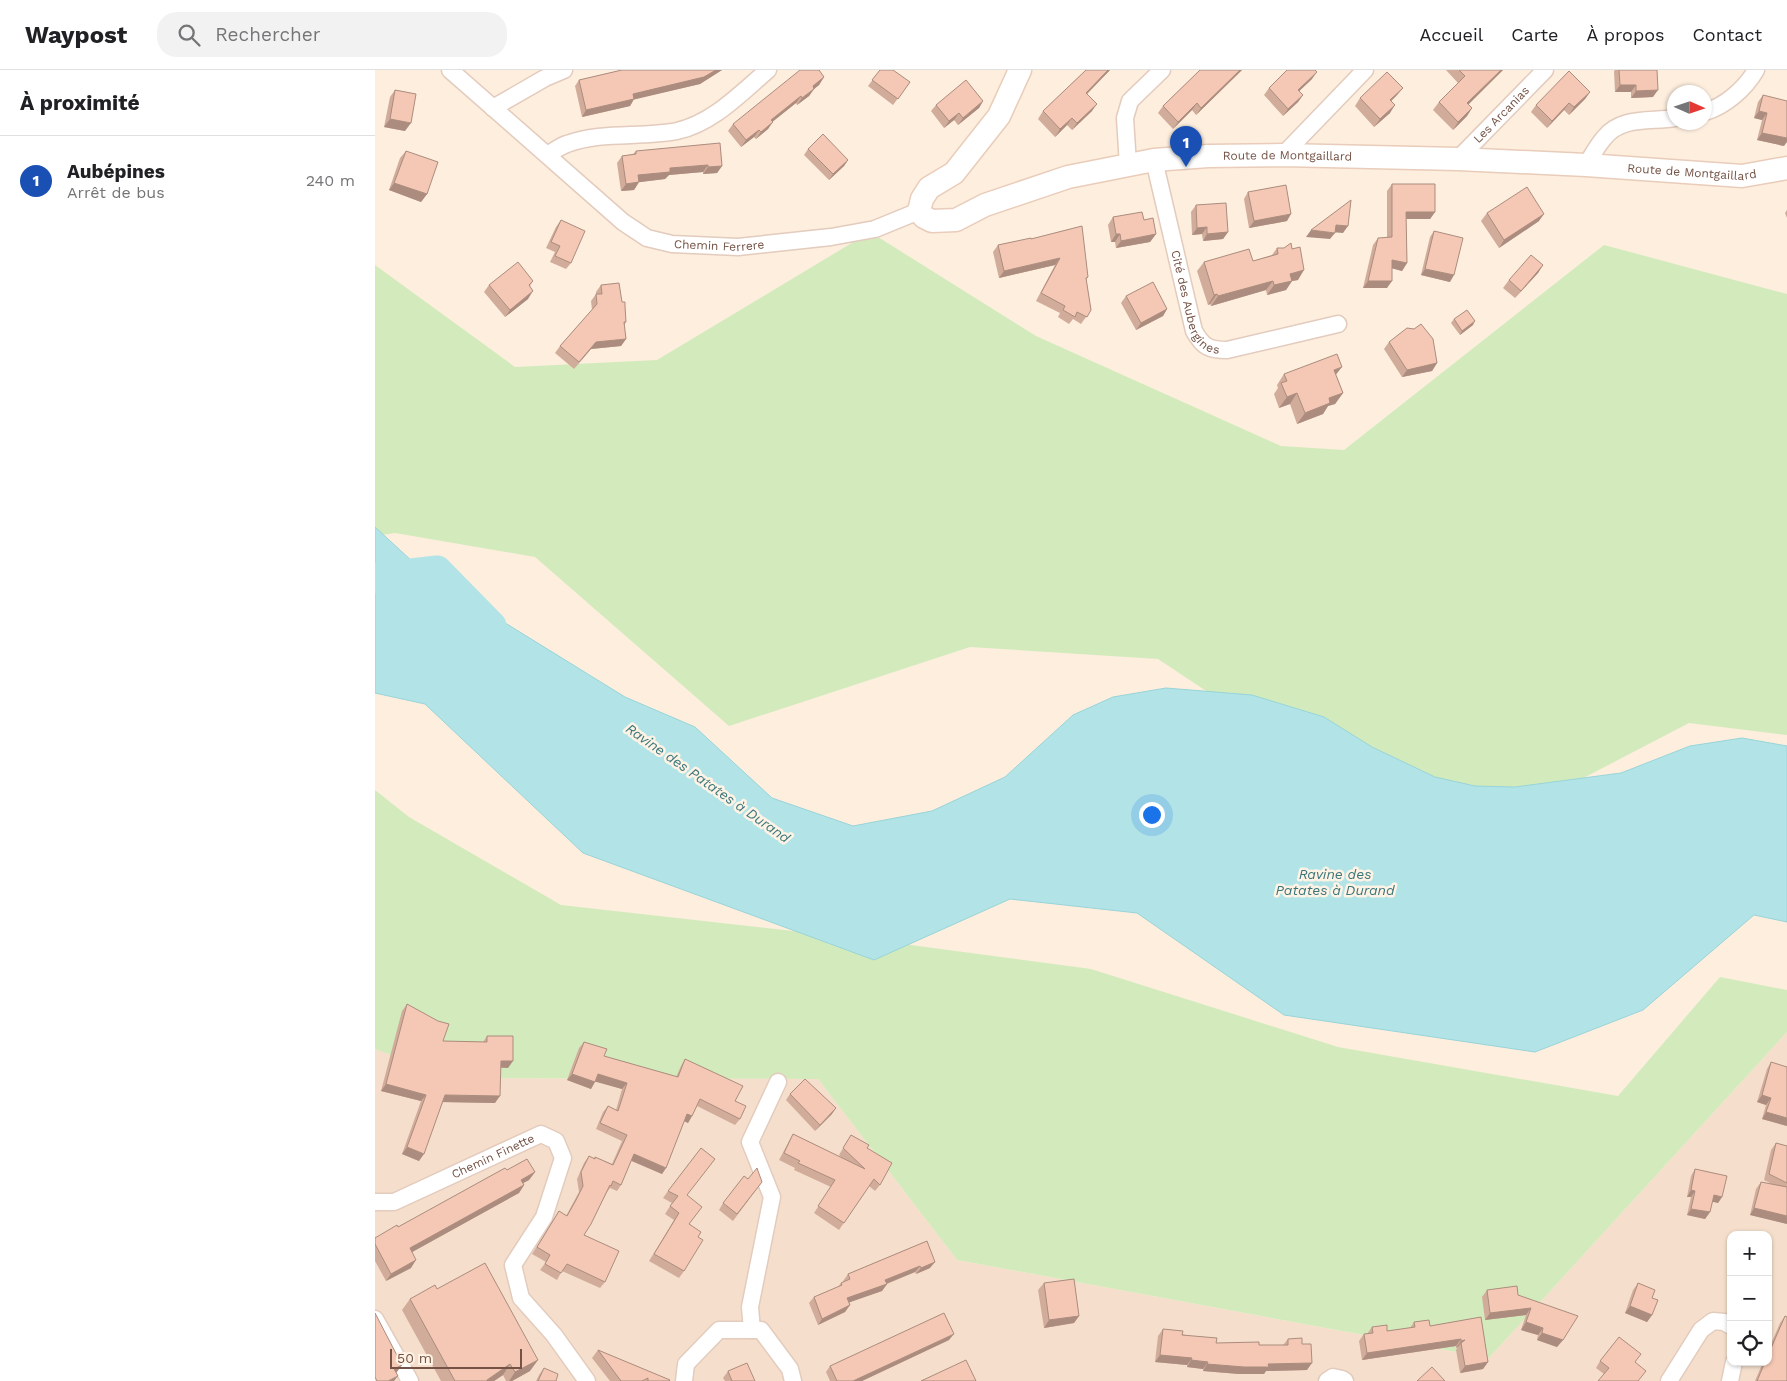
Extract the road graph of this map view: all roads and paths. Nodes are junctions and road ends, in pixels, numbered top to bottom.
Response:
1 (450, 70) edge
2 (563, 70) edge
3 (768, 70) edge
4 (1020, 70) edge
5 (1162, 70) edge
6 (1365, 70) edge
7 (1545, 70) edge
8 (1756, 70) edge
9 (493, 108) junction
10 (1712, 109) edge
11 (1667, 119) edge
12 (1283, 155) junction
13 (547, 156) junction
14 (1458, 159) junction
15 (1154, 160) junction
16 (1128, 165) junction
17 (1586, 165) junction
18 (1787, 168) edge
19 (919, 211) junction
20 (1338, 324) dead end
21 (778, 1082) dead end
22 (375, 1202) edge
23 (375, 1319) edge
24 (1727, 1324) edge
25 (752, 1330) junction
26 (1733, 1366) edge
27 (583, 1378) edge
28 (410, 1381) edge
29 (684, 1381) edge
30 (793, 1381) edge
31 (1327, 1381) edge
32 (1345, 1381) edge
33 (1669, 1381) edge
34 (1730, 1381) edge

1 - 9 street, Chemin Ferrere
2 - 9 street
3 - 13 street
4 - 19 street
5 - 16 street
6 - 12 street
7 - 14 street, Les Arcanias
8 - 10 street
9 - 13 street, Chemin Ferrere
11 - 17 street
12 - 14 street, Route de Montgaillard
12 - 15 street, Route de Montgaillard
13 - 19 street, Chemin Ferrere
14 - 17 street, Route de Montgaillard
15 - 16 street, Route de Montgaillard
15 - 20 street, Cité des Aubergines
16 - 19 street, Route de Montgaillard
17 - 18 street, Route de Montgaillard
21 - 25 street
22 - 27 street, Chemin Finette
23 - 28 street
24 - 33 street
25 - 29 street
25 - 30 street
26 - 34 street
31 - 32 street

